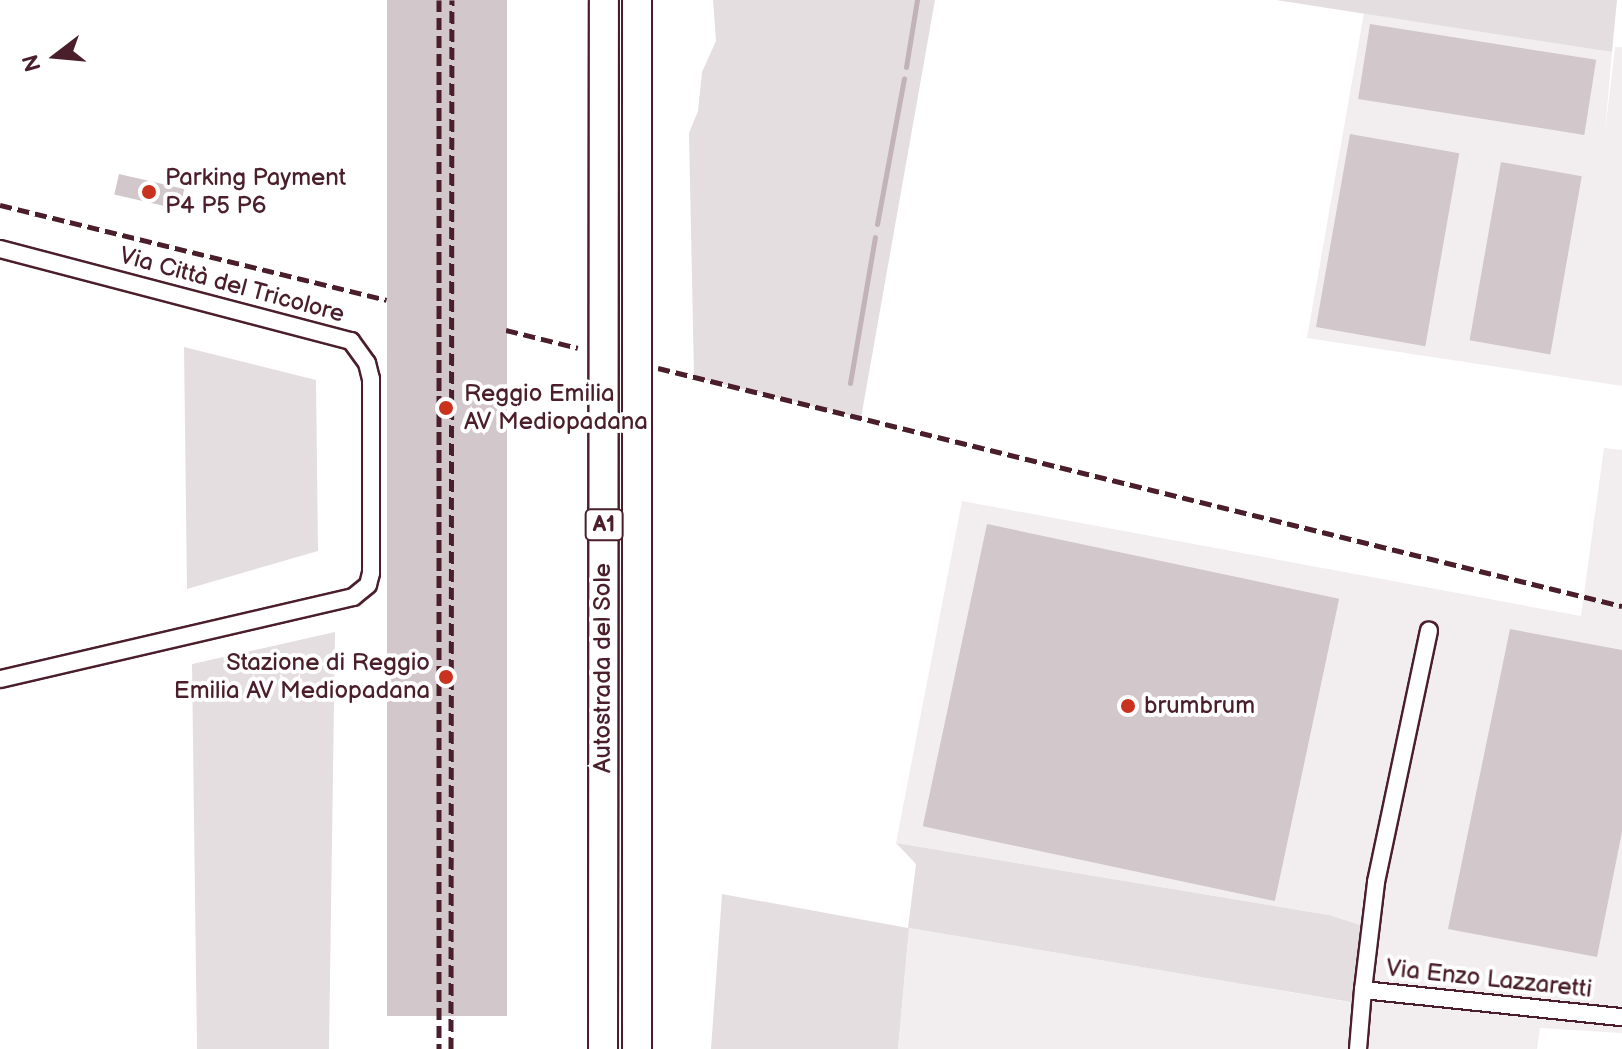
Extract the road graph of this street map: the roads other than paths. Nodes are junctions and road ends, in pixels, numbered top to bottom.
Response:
1 (604, 0) edge
2 (637, 0) edge
3 (0, 249) edge
4 (1429, 631) dead end
5 (0, 679) edge
6 (1363, 990) junction
7 (1622, 1017) edge
8 (603, 1049) edge
9 (637, 1049) edge
10 (1358, 1049) edge

1 - 8 highway, Autostrada del Sole / A1
2 - 9 highway, Autostrada del Sole / A1
3 - 5 street, Via Città del Tricolore
4 - 6 street
6 - 7 street, Via Enzo Lazzaretti
6 - 10 street, Via Enzo Lazzaretti

